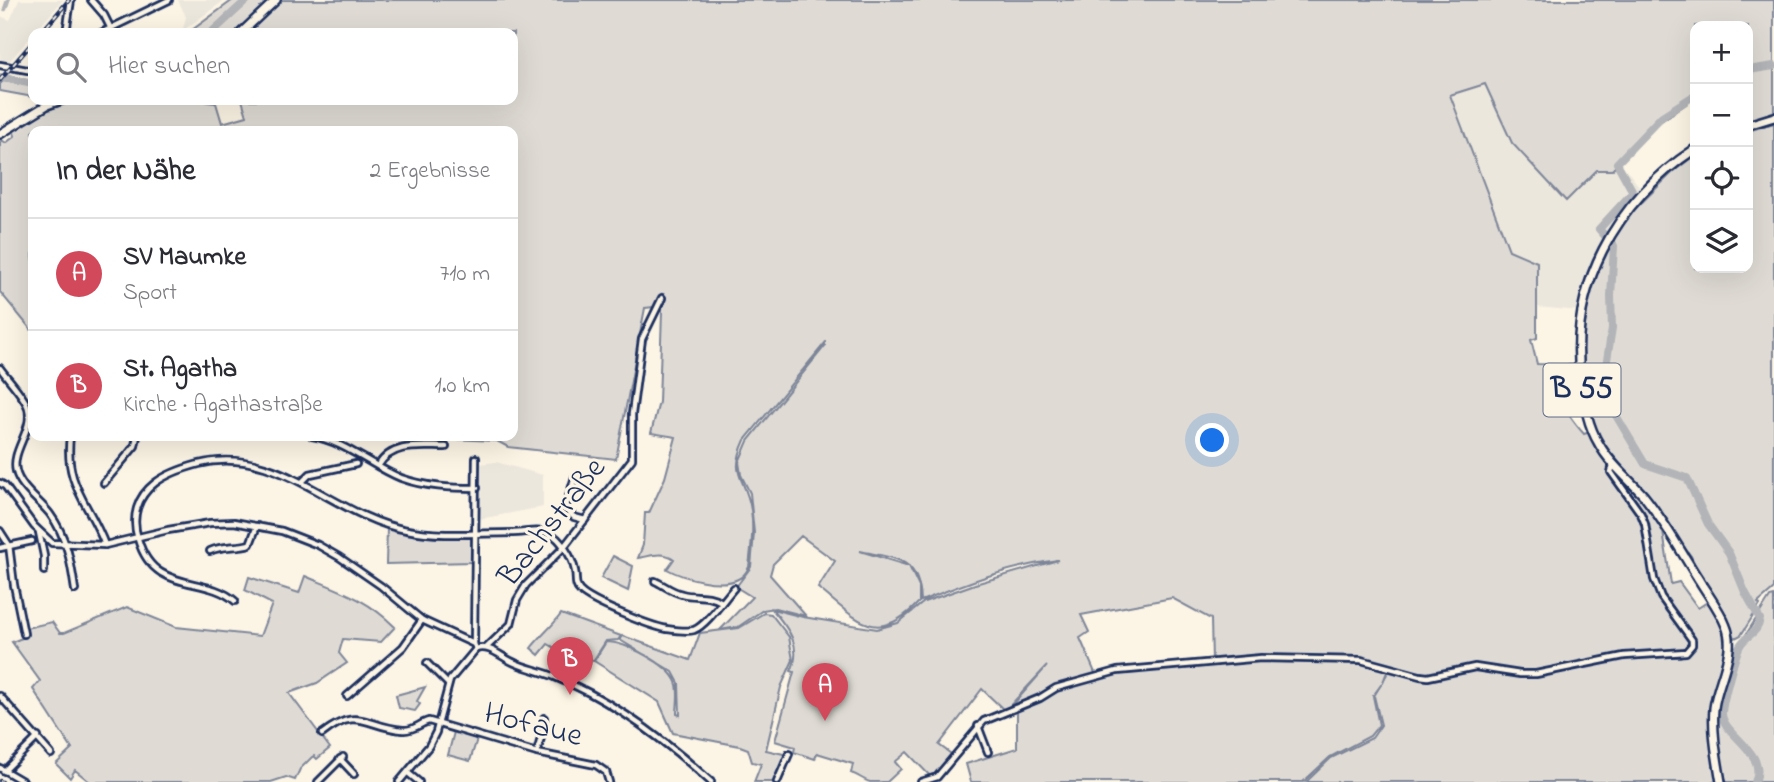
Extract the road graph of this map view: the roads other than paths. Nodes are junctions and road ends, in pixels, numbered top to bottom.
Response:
1 (71, 0) edge
2 (91, 0) edge
3 (102, 0) edge
4 (169, 0) edge
5 (276, 0) edge
6 (96, 4) junction
7 (67, 28) edge
8 (110, 28) edge
9 (113, 28) edge
10 (246, 28) edge
11 (0, 65) edge
12 (28, 70) edge
13 (47, 105) edge
14 (1774, 117) edge
15 (1753, 123) edge
16 (0, 134) edge
17 (1690, 153) edge
18 (663, 298) dead end
19 (0, 368) edge
20 (69, 441) edge
21 (136, 441) edge
22 (326, 441) edge
23 (446, 447) dead end
24 (476, 458) dead end
25 (355, 464) dead end
26 (1614, 464) junction
27 (378, 466) junction
28 (575, 477) dead end
29 (302, 482) junction
30 (0, 483) edge
31 (104, 483) dead end
32 (477, 488) junction
33 (585, 520) junction
34 (257, 526) junction
35 (0, 531) edge
36 (39, 531) junction
37 (477, 533) junction
38 (137, 537) junction
39 (32, 541) dead end
40 (66, 544) junction
41 (9, 545) junction
42 (105, 545) junction
43 (0, 548) edge
44 (563, 548) junction
45 (210, 551) dead end
46 (44, 571) dead end
47 (654, 581) dead end
48 (734, 588) dead end
49 (75, 590) dead end
50 (235, 601) dead end
51 (722, 602) junction
52 (422, 620) junction
53 (24, 634) dead end
54 (475, 646) junction
55 (487, 648) junction
56 (426, 663) dead end
57 (448, 684) junction
58 (0, 696) edge
59 (347, 696) dead end
60 (544, 718) dead end
61 (438, 724) junction
62 (978, 726) junction
63 (322, 734) dead end
64 (38, 737) junction
65 (988, 752) dead end
66 (537, 753) junction
67 (51, 754) dead end
68 (789, 754) dead end
69 (2, 769) edge
70 (408, 773) junction
71 (354, 774) dead end
72 (24, 782) edge
73 (318, 782) edge
74 (399, 782) edge
75 (419, 782) edge
76 (608, 782) edge
77 (711, 782) edge
78 (777, 782) edge
79 (922, 782) edge
80 (1721, 782) edge

1 - 7 street
2 - 6 street
3 - 6 street
4 - 9 street
5 - 10 main road
6 - 8 street
11 - 12 street
13 - 16 main road
14 - 15 main road
17 - 26 main road, B 55
18 - 33 street, Bachstraße
19 - 40 street
20 - 42 street
21 - 31 street
22 - 27 street
23 - 27 street
24 - 32 street
25 - 29 street
26 - 62 street
26 - 80 main road, B 55
27 - 32 street
28 - 33 street
29 - 37 street
29 - 38 street
30 - 36 street
32 - 37 street
33 - 44 street, Bachstraße
34 - 38 street
34 - 45 street
34 - 52 street
35 - 41 street
36 - 40 street
36 - 46 street
37 - 44 street
37 - 54 street
38 - 42 street
38 - 50 street
39 - 41 street
40 - 42 street
40 - 49 street
41 - 43 street
41 - 53 street
44 - 51 street
44 - 55 street, Bachstraße
47 - 51 street
48 - 51 street
52 - 54 street
52 - 59 street
54 - 55 street
54 - 57 street
55 - 77 street
56 - 57 street
57 - 61 street
58 - 64 street
60 - 66 street
61 - 63 street
61 - 66 street, Hofaue
61 - 70 street
62 - 65 street
62 - 79 street
64 - 67 street
64 - 69 street
66 - 76 street, Hofaue
68 - 78 street
69 - 72 street
70 - 74 street
70 - 75 street
71 - 73 street

